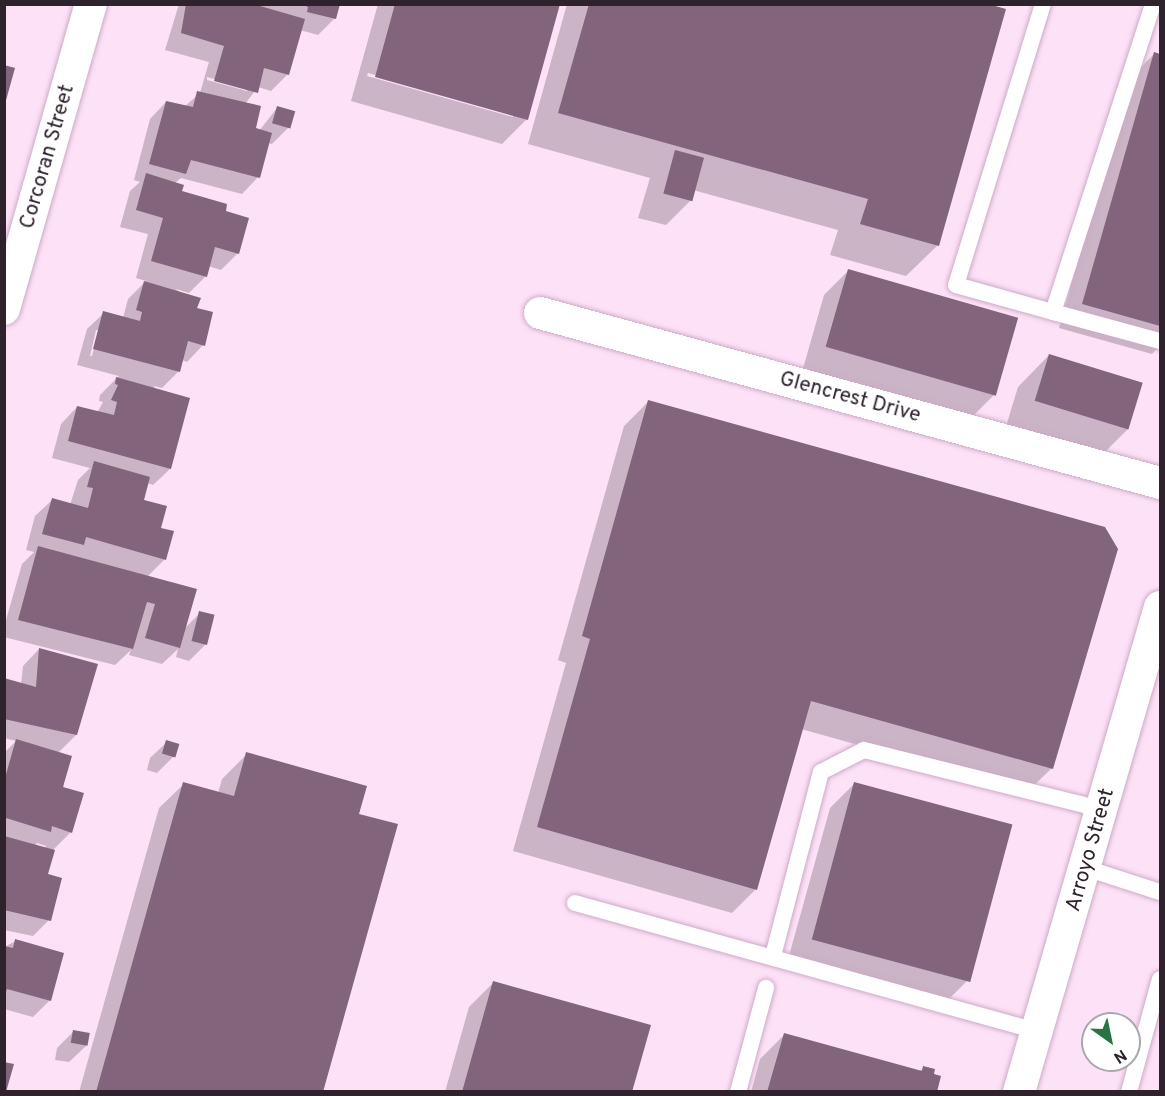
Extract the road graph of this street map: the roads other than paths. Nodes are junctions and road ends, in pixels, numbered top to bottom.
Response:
1 (91, 4) edge
2 (1043, 4) edge
3 (1153, 4) edge
4 (16, 221) edge
5 (4, 309) edge
6 (1053, 312) junction
7 (540, 313) dead end
8 (1161, 341) edge
9 (1161, 483) edge
10 (1161, 607) edge
11 (1104, 810) junction
12 (1086, 868) junction
13 (1161, 892) edge
14 (575, 903) dead end
15 (773, 956) junction
16 (1161, 979) edge
17 (766, 988) dead end
18 (1037, 1031) junction
19 (738, 1092) edge
20 (1019, 1092) edge
21 (1130, 1092) edge

1 - 4 street, Corcoran Street
2 - 6 lane
3 - 6 lane
4 - 5 street, Corcoran Street
6 - 8 lane
7 - 9 street, Glencrest Drive
10 - 11 street, Arroyo Street
11 - 12 street, Arroyo Street
11 - 15 lane
12 - 13 lane
12 - 18 street, Arroyo Street
14 - 15 lane
15 - 18 lane
16 - 21 lane
17 - 19 lane
18 - 20 street, Arroyo Street

